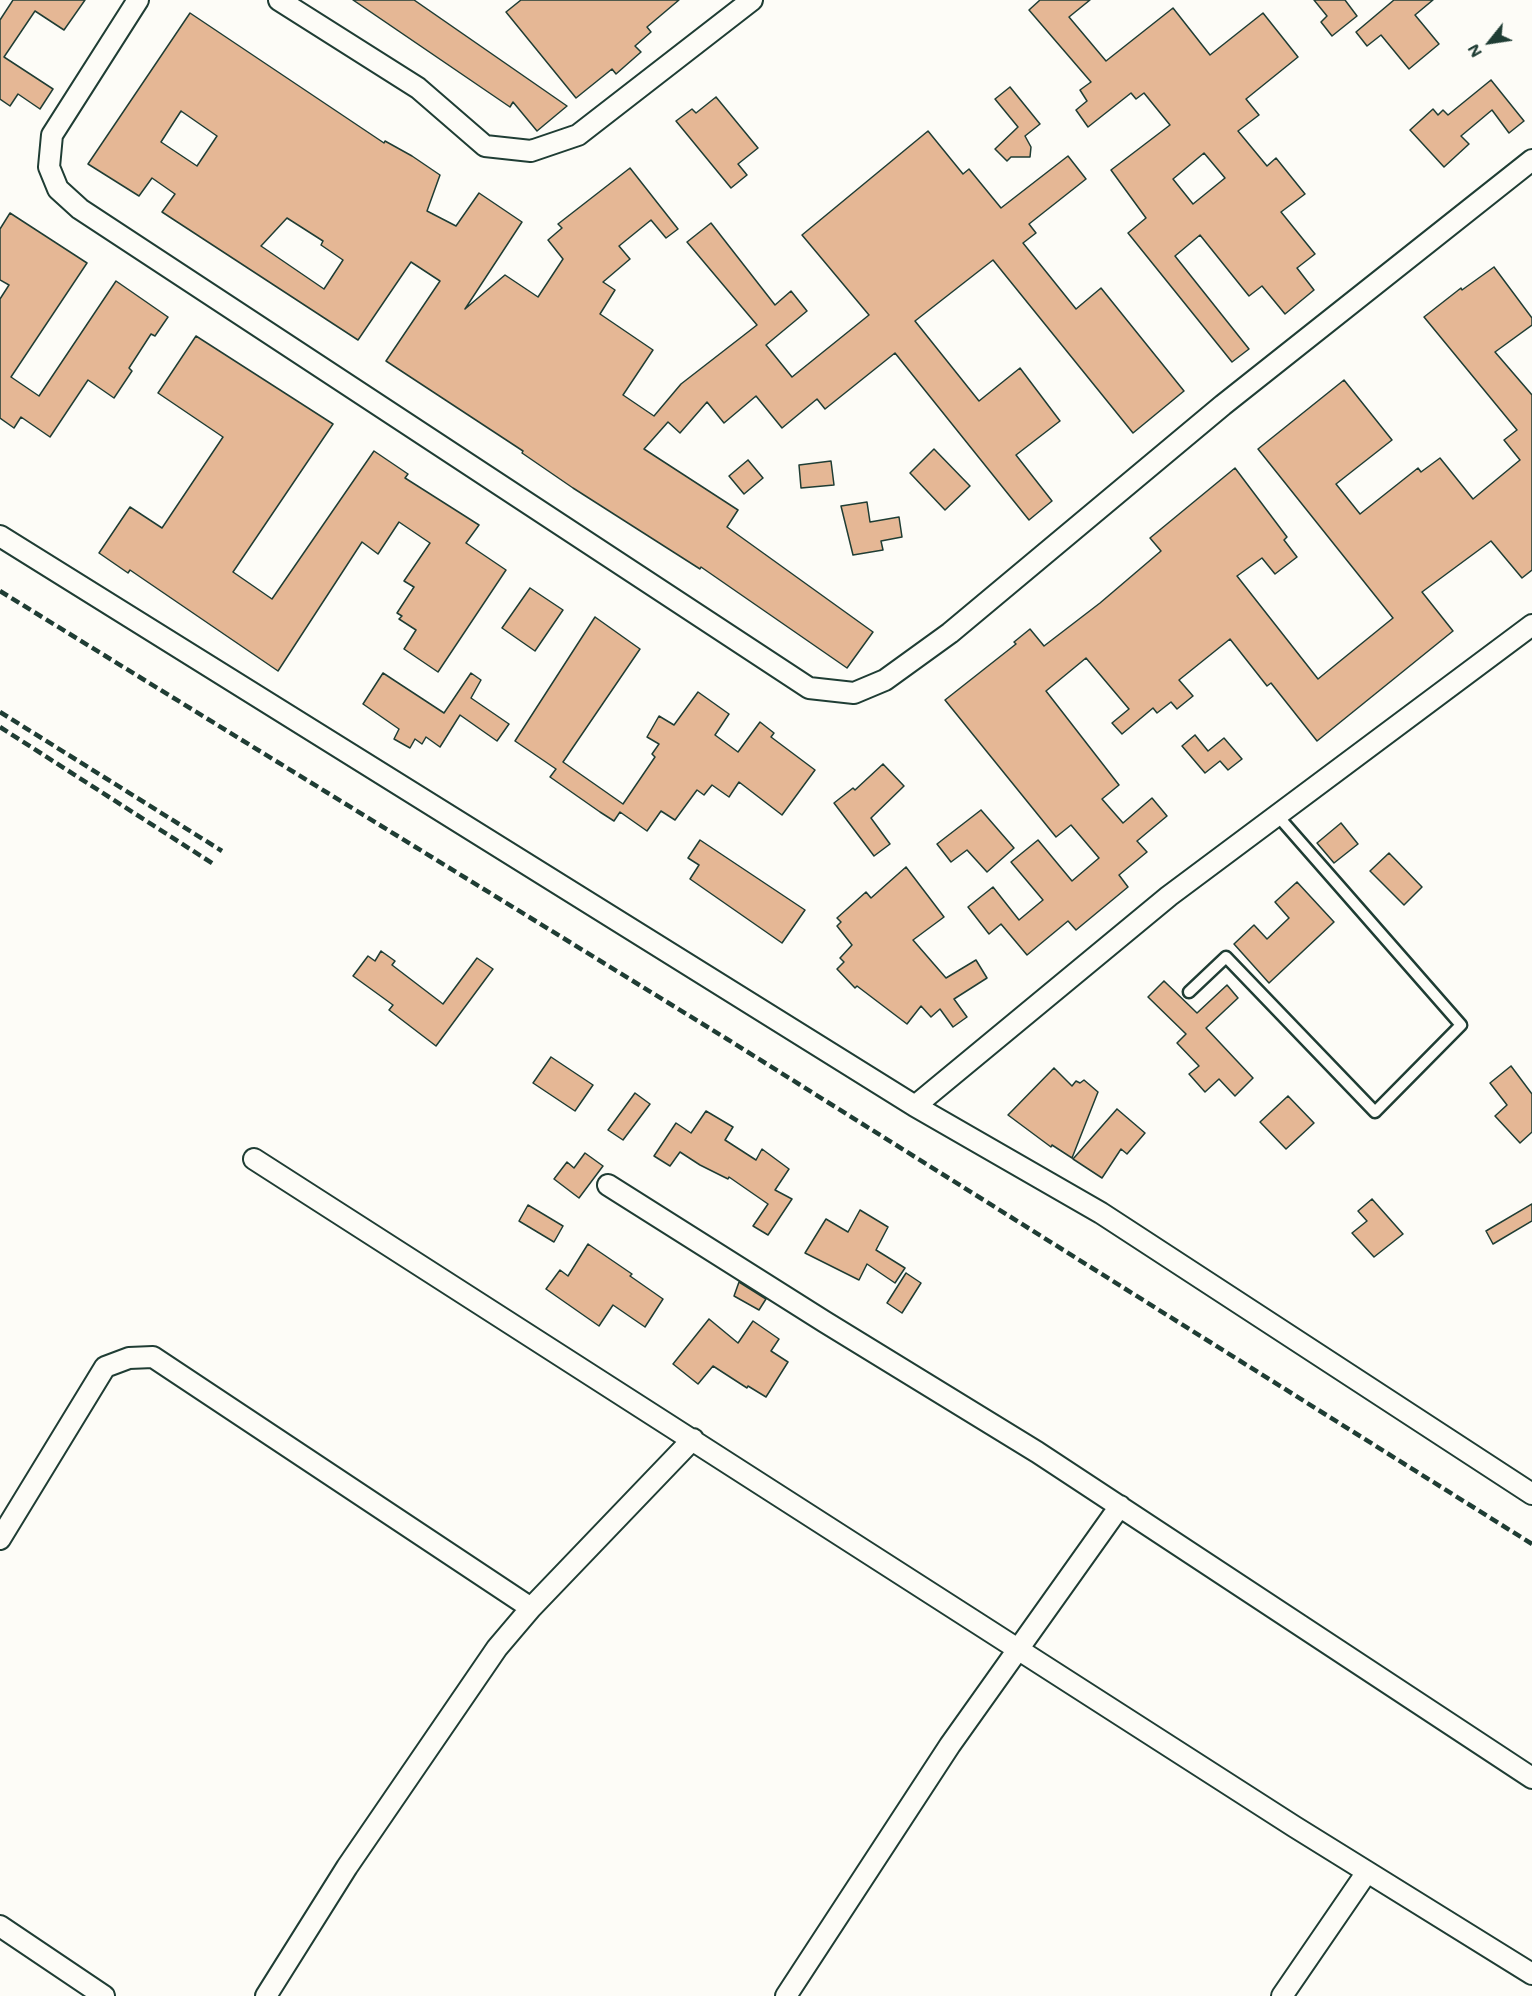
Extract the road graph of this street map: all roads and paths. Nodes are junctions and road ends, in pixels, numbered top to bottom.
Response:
1 (138, 0) edge
2 (279, 0) edge
3 (752, 0) edge
4 (1532, 160) edge
5 (0, 536) edge
6 (1532, 625) edge
7 (1277, 815) junction
8 (1189, 992) dead end
9 (915, 1107) junction
10 (254, 1159) dead end
11 (608, 1185) dead end
12 (693, 1439) junction
13 (1532, 1494) edge
14 (1120, 1506) junction
15 (0, 1539) edge
16 (531, 1608) junction
17 (1017, 1647) junction
18 (1532, 1778) edge
19 (1367, 1872) junction
20 (0, 1926) edge
21 (1532, 1974) edge
22 (104, 1996) edge
23 (266, 1996) edge
24 (786, 1996) edge
25 (1282, 1996) edge

1 - 4 street
2 - 3 street
5 - 9 street
6 - 7 street
7 - 8 lane
7 - 9 street
9 - 13 street
10 - 12 street
11 - 14 street
12 - 16 street
12 - 17 street
14 - 17 street
14 - 18 street
15 - 16 street
16 - 23 street
17 - 19 street
17 - 24 street
19 - 21 street
19 - 25 street
20 - 22 street

